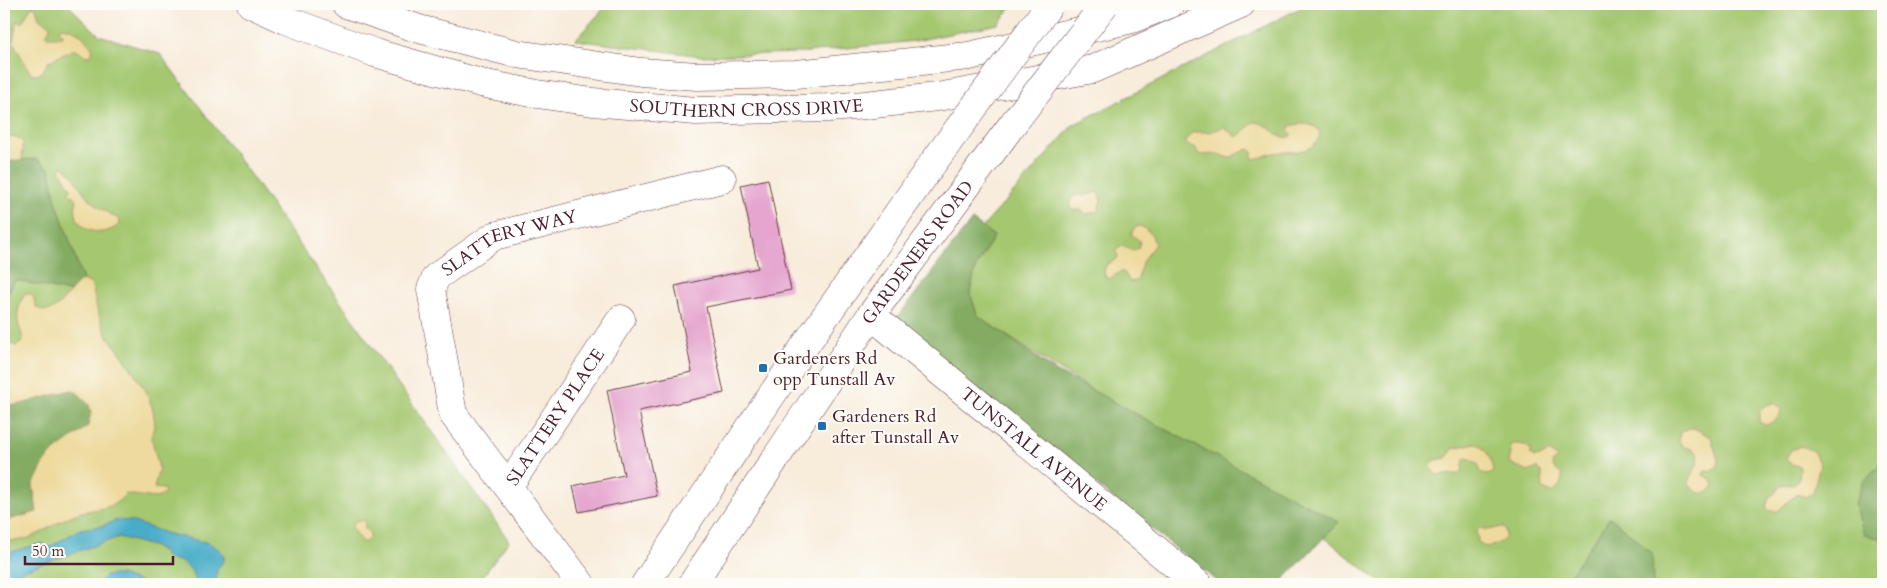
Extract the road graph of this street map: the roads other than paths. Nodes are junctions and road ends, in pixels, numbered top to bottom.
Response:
1 (251, 4) edge
2 (346, 4) edge
3 (1050, 4) edge
4 (1105, 4) edge
5 (1170, 4) edge
6 (1242, 4) edge
7 (722, 179) dead end
8 (871, 315) junction
9 (621, 319) dead end
10 (508, 487) junction
11 (581, 584) edge
12 (646, 584) edge
13 (692, 584) edge
14 (1198, 584) edge

1 - 6 main road, SOUTHERN CROSS DRIVE
2 - 5 main road, SOUTHERN CROSS DRIVE
3 - 12 main road, bridge
4 - 8 main road, GARDENERS ROAD, bridge
7 - 10 main road, SLATTERY WAY
8 - 13 main road, GARDENERS ROAD
8 - 14 main road, TUNSTALL AVENUE
9 - 10 main road, SLATTERY PLACE
10 - 11 main road, SLATTERY PLACE

